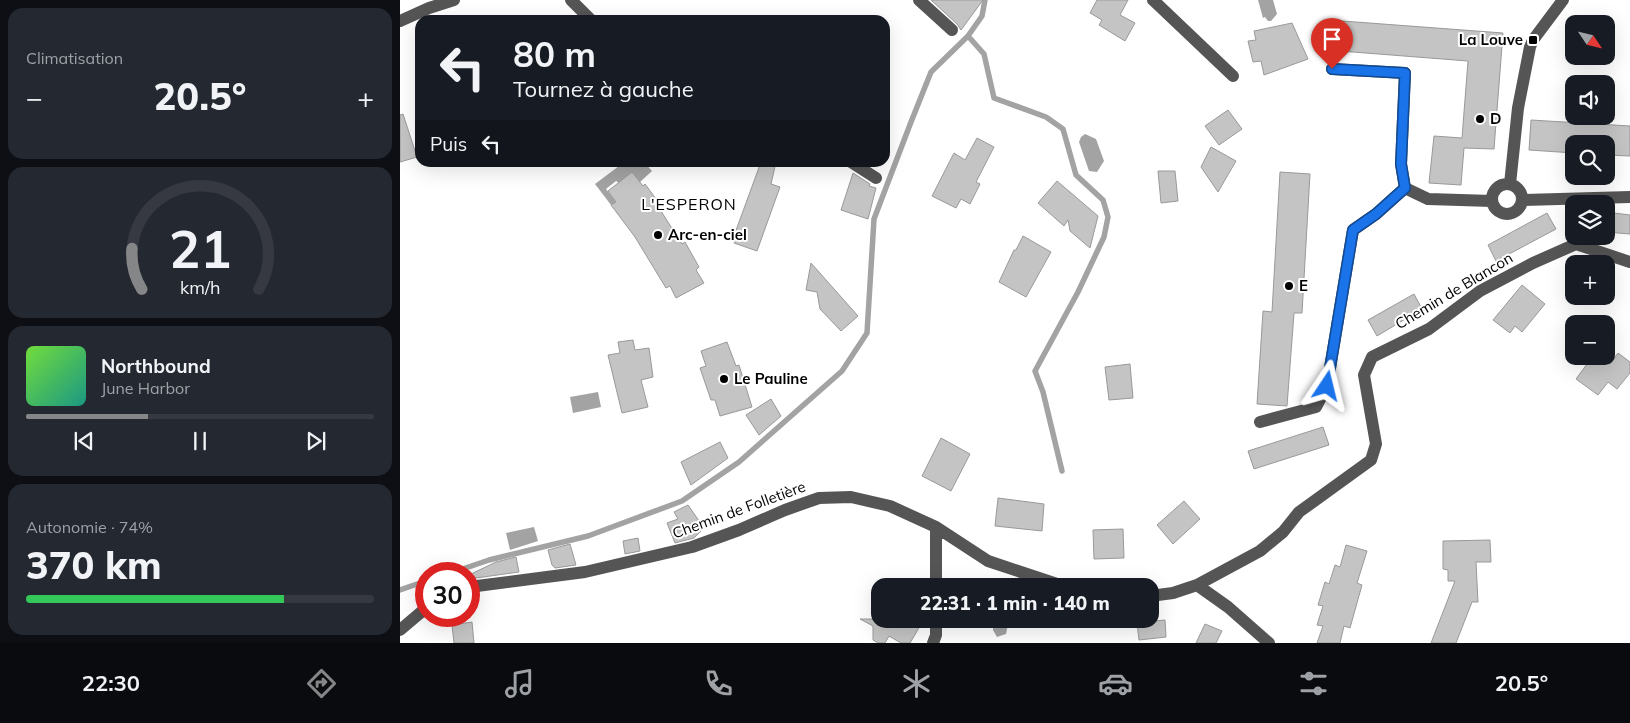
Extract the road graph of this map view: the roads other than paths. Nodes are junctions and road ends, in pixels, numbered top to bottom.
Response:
1 (454, 0) edge
2 (572, 0) edge
3 (919, 0) edge
4 (1153, 0) edge
5 (1563, 0) edge
6 (587, 15) edge
7 (400, 21) edge
8 (952, 30) dead end
9 (1332, 69) dead end
10 (1233, 76) dead end
11 (859, 167) edge
12 (876, 178) dead end
13 (1510, 184) junction
14 (1405, 188) junction
15 (1630, 197) edge
16 (1522, 200) junction
17 (1492, 202) junction
18 (1630, 262) edge
19 (1260, 422) dead end
20 (936, 527) junction
21 (936, 578) edge
22 (1039, 578) edge
23 (1196, 585) junction
24 (480, 586) edge
25 (1159, 595) edge
26 (415, 617) edge
27 (936, 628) edge
28 (400, 630) edge
29 (933, 643) edge
30 (1269, 643) edge

1 - 7 street
2 - 6 street
3 - 8 street
4 - 10 street
5 - 13 street
9 - 14 street
11 - 12 street
13 - 16 street
13 - 17 street
14 - 17 street
14 - 19 street
15 - 16 street
16 - 17 street
18 - 23 street, Chemin de Blancon
20 - 21 street
20 - 22 street, Chemin de Folletière
20 - 24 street, Chemin de Folletière
23 - 25 street
23 - 30 street
26 - 28 street
27 - 29 street

